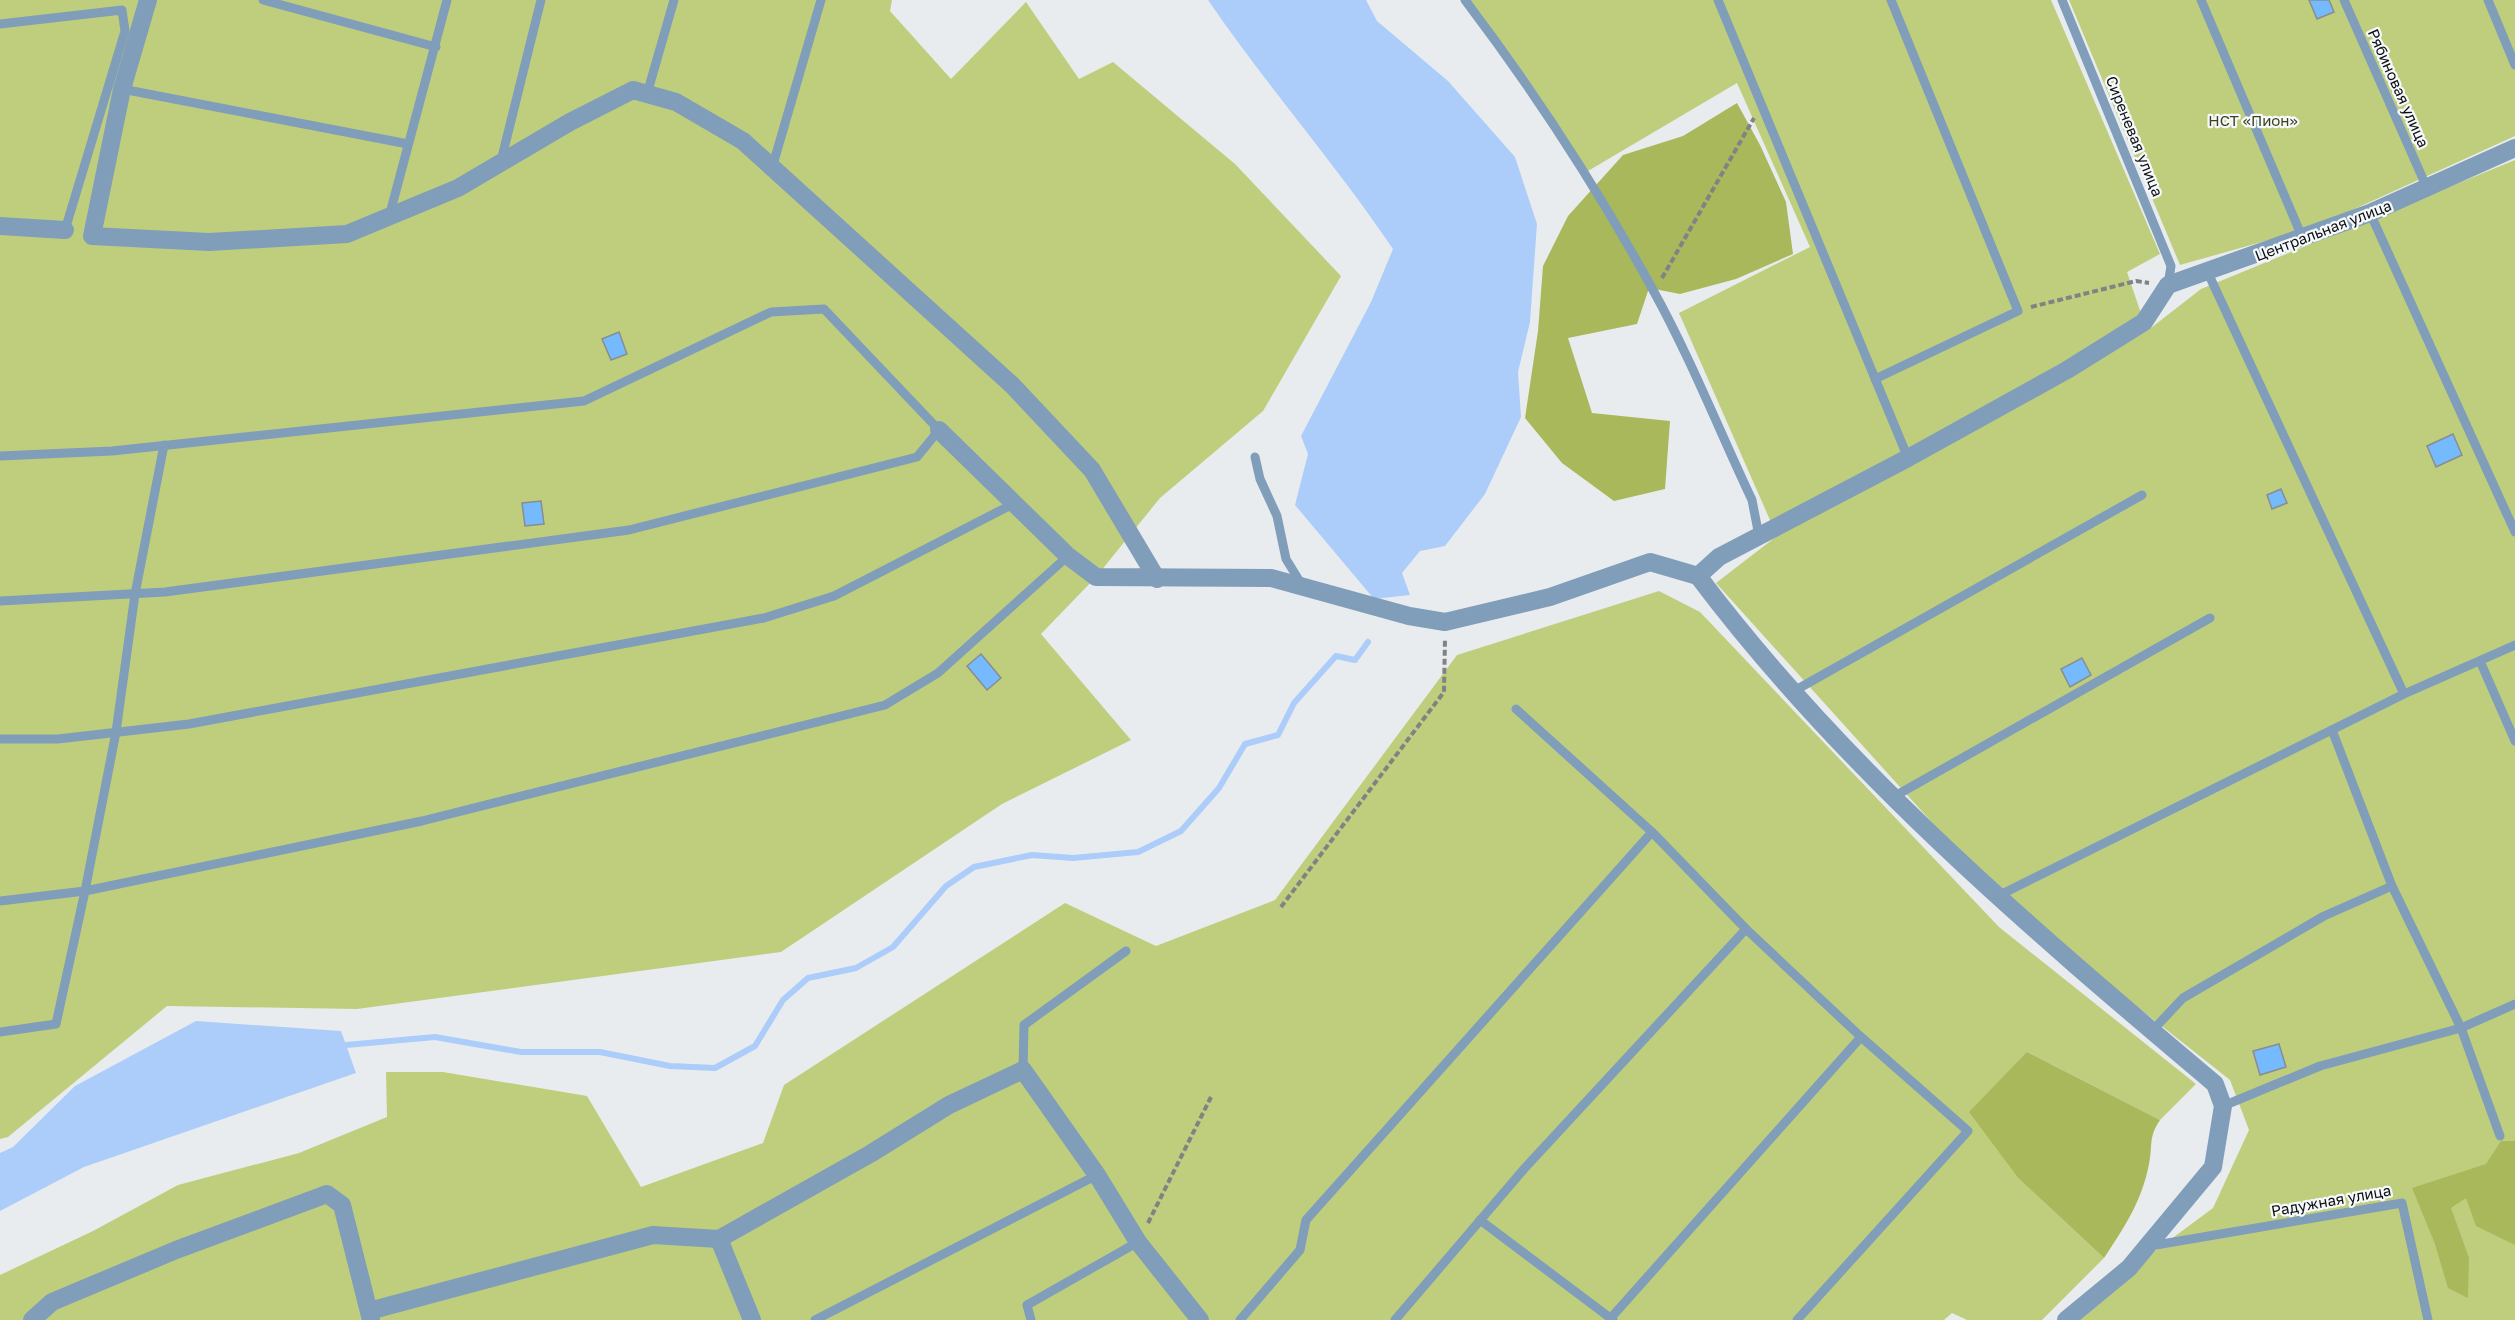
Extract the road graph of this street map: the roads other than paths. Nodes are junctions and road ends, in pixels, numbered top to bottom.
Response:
1 (148, 0) edge
2 (263, 0) edge
3 (447, 0) edge
4 (541, 0) edge
5 (674, 0) edge
6 (821, 0) edge
7 (1464, 0) edge
8 (1718, 0) edge
9 (1891, 0) edge
10 (2062, 0) edge
11 (2201, 0) edge
12 (2344, 0) edge
13 (2488, 0) edge
14 (0, 24) edge
15 (436, 47) junction
16 (2515, 65) edge
17 (122, 89) junction
18 (647, 94) junction
19 (408, 144) junction
20 (2515, 148) edge
21 (500, 163) junction
22 (772, 168) junction
23 (2427, 188) junction
24 (2370, 213) junction
25 (389, 217) junction
26 (0, 226) edge
27 (65, 230) joint
28 (2303, 239) junction
29 (2208, 273) junction
30 (2168, 285) junction
31 (1875, 379) junction
32 (939, 430) junction
33 (164, 445) junction
34 (0, 456) edge
35 (1255, 458) dead end
36 (1908, 458) junction
37 (2142, 495) dead end
38 (1013, 504) junction
39 (2515, 532) edge
40 (1759, 536) junction
41 (1068, 556) junction
42 (1698, 576) junction
43 (1157, 579) junction
44 (1303, 587) junction
45 (135, 594) junction
46 (0, 602) edge
47 (2210, 618) dead end
48 (2515, 645) edge
49 (2480, 660) junction
50 (1794, 691) junction
51 (2404, 694) junction
52 (1515, 709) dead end
53 (2332, 730) junction
54 (116, 732) junction
55 (0, 740) edge
56 (2515, 741) edge
57 (1895, 796) junction
58 (1652, 832) junction
59 (2392, 886) junction
60 (86, 891) junction
61 (1998, 896) junction
62 (0, 901) edge
63 (1746, 929) junction
64 (1126, 951) dead end
65 (2515, 1004) edge
66 (2461, 1028) junction
67 (2152, 1030) junction
68 (0, 1032) edge
69 (1862, 1037) junction
70 (1023, 1070) junction
71 (2223, 1106) junction
72 (2499, 1136) dead end
73 (1097, 1175) junction
74 (1480, 1221) junction
75 (719, 1239) junction
76 (1138, 1242) junction
77 (2147, 1246) junction
78 (370, 1316) edge
79 (1610, 1319) edge
80 (32, 1320) edge
81 (752, 1320) edge
82 (815, 1320) edge
83 (1031, 1320) edge
84 (1200, 1320) edge
85 (1240, 1320) edge
86 (1395, 1320) edge
87 (1797, 1320) edge
88 (2066, 1320) edge
89 (2428, 1320) edge

1 - 17 street
2 - 15 lane
3 - 15 lane
4 - 21 lane
5 - 18 lane
6 - 22 lane
7 - 40 lane
8 - 31 lane
9 - 31 lane
10 - 30 lane, Сиреневая улица
11 - 28 lane
12 - 23 lane, Рябиновая улица
13 - 16 lane
14 - 27 lane
15 - 19 lane
17 - 19 lane
17 - 25 street
18 - 21 street
18 - 22 street
19 - 25 lane
20 - 23 street, Центральная улица
21 - 25 street
22 - 43 street
23 - 24 street, Центральная улица
24 - 28 street, Центральная улица
24 - 39 lane
26 - 27 street
28 - 29 street, Центральная улица
29 - 30 street, Центральная улица
29 - 51 lane
30 - 36 street
31 - 36 lane
32 - 33 lane
32 - 38 street
32 - 45 lane
33 - 34 lane
33 - 45 lane
35 - 44 lane
36 - 40 street
37 - 50 lane
38 - 41 street
38 - 54 lane
40 - 42 street
41 - 43 street
41 - 60 lane
42 - 44 street
42 - 50 street
43 - 44 street
45 - 46 lane
45 - 54 lane
47 - 57 lane
48 - 49 lane
49 - 51 lane
49 - 56 lane
50 - 57 street
51 - 53 lane
52 - 58 lane
53 - 59 lane
53 - 61 lane
54 - 55 lane
54 - 60 lane
57 - 61 street
58 - 63 lane
58 - 85 lane
59 - 66 lane
59 - 67 lane
60 - 62 lane
60 - 68 lane
61 - 67 street
63 - 69 lane
63 - 74 lane
64 - 70 lane
65 - 66 lane
66 - 71 lane
66 - 72 lane
67 - 71 street
69 - 79 lane
69 - 87 lane
70 - 73 street
70 - 75 street
71 - 77 street
73 - 76 street
73 - 82 lane
74 - 79 lane
74 - 86 lane
75 - 78 street
75 - 81 street
76 - 83 lane
76 - 84 street
77 - 88 street
77 - 89 lane, Радужная улица
78 - 80 street

